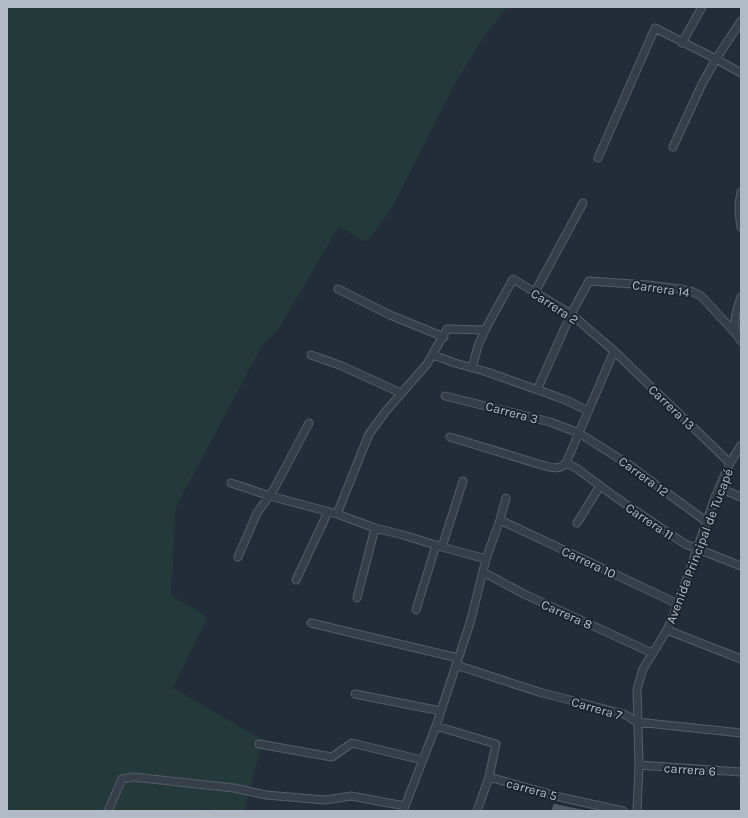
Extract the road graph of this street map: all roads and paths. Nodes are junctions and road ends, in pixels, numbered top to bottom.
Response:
1 (698, 8) edge
2 (741, 21) edge
3 (682, 43) junction
4 (716, 59) junction
5 (741, 73) edge
6 (674, 147) dead end
7 (598, 158) dead end
8 (741, 192) edge
9 (583, 202) dead end
10 (741, 227) edge
11 (338, 289) dead end
12 (535, 292) junction
13 (741, 297) edge
14 (571, 314) junction
15 (485, 330) junction
16 (444, 337) junction
17 (739, 338) edge
18 (614, 351) junction
19 (311, 355) dead end
20 (433, 355) junction
21 (472, 368) junction
22 (537, 390) junction
23 (402, 394) junction
24 (445, 396) dead end
25 (588, 411) junction
26 (309, 424) dead end
27 (579, 433) junction
28 (450, 437) dead end
29 (741, 445) edge
30 (566, 463) junction
31 (730, 463) junction
32 (463, 481) dead end
33 (231, 483) dead end
34 (600, 486) junction
35 (719, 488) junction
36 (270, 496) junction
37 (741, 497) edge
38 (506, 498) dead end
39 (328, 512) junction
40 (337, 514) junction
41 (500, 520) junction
42 (707, 522) junction
43 (577, 523) dead end
44 (375, 528) junction
45 (439, 546) junction
46 (697, 548) junction
47 (238, 557) dead end
48 (486, 559) junction
49 (741, 566) edge
50 (483, 572) junction
51 (296, 580) dead end
52 (357, 598) dead end
53 (678, 604) junction
54 (416, 610) dead end
55 (311, 623) dead end
56 (667, 630) junction
57 (652, 653) junction
58 (741, 659) edge
59 (457, 661) junction
60 (354, 694) dead end
61 (441, 711) junction
62 (637, 722) junction
63 (436, 726) junction
64 (741, 733) edge
65 (259, 744) dead end
66 (422, 760) junction
67 (639, 765) junction
68 (741, 772) edge
69 (489, 777) junction
70 (404, 808) edge
71 (108, 811) edge
72 (477, 811) edge
73 (623, 811) edge
74 (637, 811) edge

1 - 3 street
2 - 4 street
3 - 4 street
3 - 7 street
4 - 5 street
4 - 6 street
8 - 10 street
9 - 12 street
11 - 16 street
12 - 14 street, Carrera 2
12 - 15 street, Carrera 2
13 - 17 street
14 - 17 street, Carrera 14
14 - 18 street, Carrera 2
14 - 22 street
15 - 16 street
15 - 21 street
16 - 20 street
18 - 25 street
18 - 31 street, Carrera 13
19 - 23 street
20 - 21 street
20 - 23 street
21 - 22 street
22 - 25 street
23 - 40 street
24 - 27 street, Carrera 3
25 - 27 street
26 - 36 street
27 - 30 street
27 - 42 street, Carrera 12
28 - 30 street
29 - 31 street, Avenida Principal de Tucapé
30 - 34 street, Carrera 11
31 - 35 street, Avenida Principal de Tucapé
32 - 45 street
33 - 36 street
34 - 43 street
34 - 46 street, Carrera 11
35 - 37 street
35 - 42 street, Avenida Principal de Tucapé
36 - 39 street
36 - 47 street
38 - 41 street
39 - 40 street
39 - 51 street
40 - 44 street
41 - 48 street
41 - 53 street, Carrera 10
42 - 46 street, Avenida Principal de Tucapé
44 - 45 street
44 - 52 street
45 - 48 street
45 - 54 street
46 - 49 street, Carrera 11
46 - 53 street, Avenida Principal de Tucapé
48 - 50 street
50 - 57 street, Carrera 8
50 - 59 street
53 - 56 street, Avenida Principal de Tucapé
55 - 59 street, Carrera 7
56 - 57 street, Avenida Principal de Tucapé
56 - 58 street
57 - 62 street, Avenida Principal de Tucapé
59 - 61 street
59 - 62 street, Carrera 7
60 - 61 street
61 - 63 street
62 - 64 street, Carrera 7
62 - 67 street, Avenida Principal de Tucapé
63 - 66 street
63 - 69 street
65 - 66 street
66 - 70 street
67 - 68 street, carrera 6
67 - 74 street, Avenida Principal de Tucapé
69 - 72 street
69 - 73 street, carrera 5
70 - 71 street

